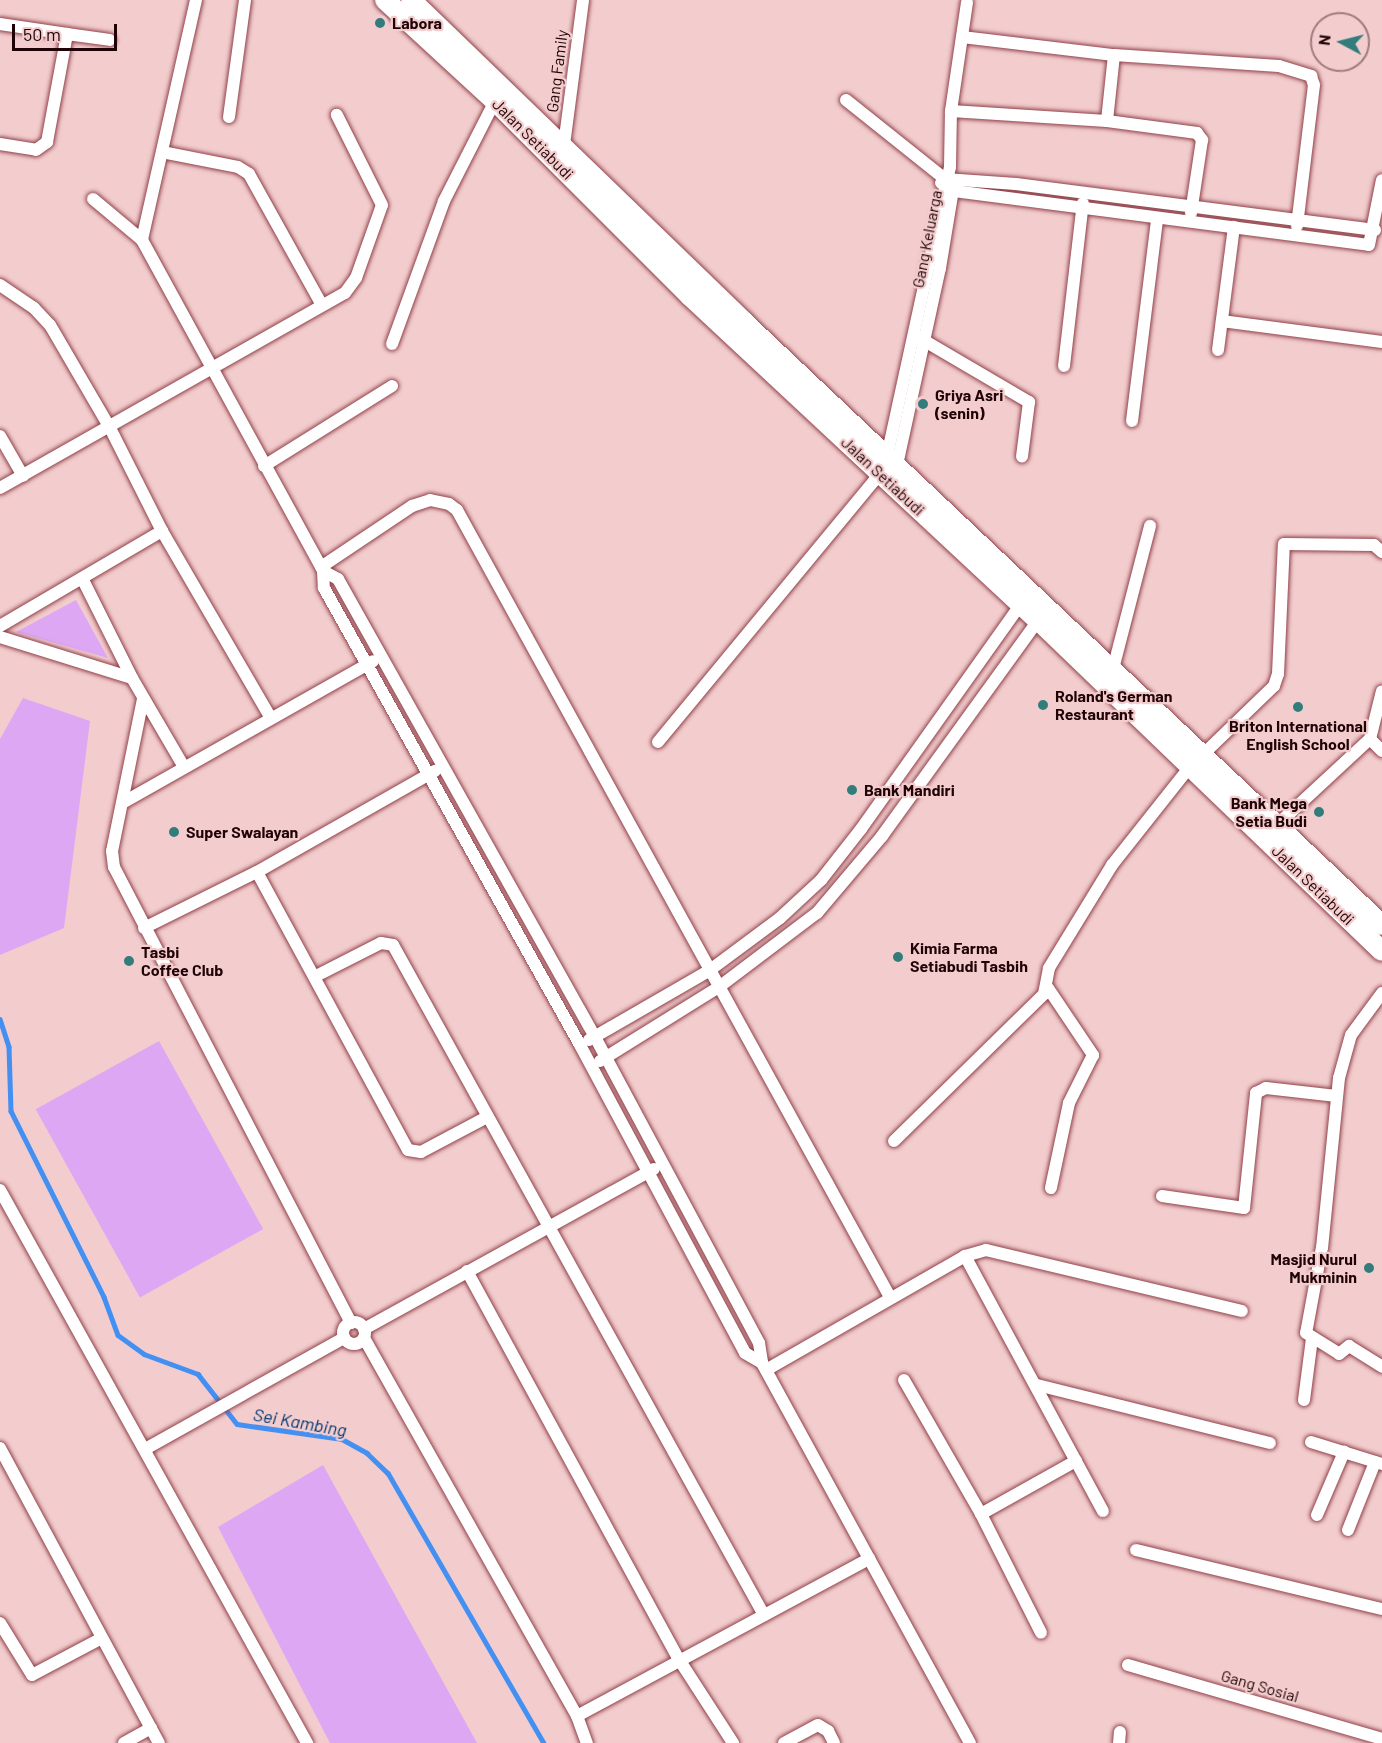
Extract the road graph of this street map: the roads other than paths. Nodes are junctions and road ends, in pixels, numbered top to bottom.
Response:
1 (196, 0) edge
2 (245, 0) edge
3 (385, 0) edge
4 (411, 0) edge
5 (583, 0) edge
6 (967, 2) dead end
7 (0, 24) edge
8 (67, 34) junction
9 (962, 37) junction
10 (110, 40) dead end
11 (1114, 55) junction
12 (846, 100) dead end
13 (495, 101) junction
14 (951, 111) junction
15 (337, 115) dead end
16 (229, 117) dead end
17 (1107, 121) junction
18 (0, 144) edge
19 (564, 145) junction
20 (162, 152) junction
21 (947, 180) junction
22 (1382, 180) edge
23 (1084, 193) junction
24 (93, 199) dead end
25 (1193, 207) junction
26 (1083, 209) junction
27 (1156, 220) junction
28 (1298, 220) junction
29 (1190, 223) junction
30 (1234, 226) junction
31 (1375, 230) junction
32 (1295, 234) junction
33 (142, 240) junction
34 (0, 285) edge
35 (322, 304) junction
36 (1222, 321) junction
37 (918, 337) junction
38 (1382, 342) edge
39 (392, 344) dead end
40 (1218, 350) dead end
41 (1064, 366) dead end
42 (211, 371) junction
43 (392, 387) dead end
44 (1132, 421) dead end
45 (110, 428) junction
46 (0, 436) edge
47 (1023, 457) dead end
48 (264, 466) junction
49 (884, 470) junction
50 (23, 476) junction
51 (0, 488) edge
52 (1150, 526) dead end
53 (162, 531) junction
54 (1382, 552) edge
55 (322, 569) junction
56 (83, 580) junction
57 (1025, 598) junction
58 (1043, 613) junction
59 (0, 626) edge
60 (0, 637) edge
61 (381, 656) junction
62 (368, 664) junction
63 (1113, 669) junction
64 (132, 678) junction
65 (1382, 691) edge
66 (144, 699) junction
67 (271, 718) junction
68 (1370, 739) junction
69 (658, 742) dead end
70 (1382, 751) edge
71 (1195, 762) junction
72 (443, 765) junction
73 (184, 767) junction
74 (429, 774) junction
75 (900, 775) junction
76 (917, 788) junction
77 (124, 802) junction
78 (866, 823) junction
79 (1276, 825) junction
80 (882, 836) junction
81 (257, 872) junction
82 (1382, 925) edge
83 (144, 928) junction
84 (1382, 951) edge
85 (710, 970) junction
86 (316, 976) junction
87 (719, 987) junction
88 (1048, 988) junction
89 (1382, 993) edge
90 (596, 1037) junction
91 (580, 1045) junction
92 (606, 1057) junction
93 (591, 1066) junction
94 (1337, 1096) junction
95 (487, 1117) junction
96 (894, 1141) dead end
97 (664, 1164) junction
98 (649, 1172) junction
99 (1051, 1188) dead end
100 (0, 1190) edge
101 (1162, 1196) dead end
102 (551, 1225) junction
103 (965, 1256) junction
104 (466, 1271) junction
105 (890, 1297) junction
106 (1242, 1311) dead end
107 (351, 1323) junction
108 (363, 1333) junction
109 (344, 1338) junction
110 (1312, 1338) junction
111 (764, 1367) junction
112 (1382, 1367) edge
113 (904, 1380) dead end
114 (1037, 1385) junction
115 (1304, 1400) dead end
116 (1311, 1442) dead end
117 (1270, 1443) dead end
118 (0, 1448) edge
119 (147, 1448) junction
120 (1344, 1452) junction
121 (1076, 1461) junction
122 (1378, 1463) edge
123 (1103, 1511) dead end
124 (981, 1514) junction
125 (1317, 1515) dead end
126 (1348, 1530) dead end
127 (1136, 1551) dead end
128 (869, 1559) junction
129 (1382, 1609) edge
130 (764, 1615) junction
131 (0, 1623) edge
132 (1041, 1633) dead end
133 (100, 1639) junction
134 (680, 1661) junction
135 (1128, 1665) dead end
136 (577, 1716) junction
137 (151, 1728) junction
138 (1382, 1739) edge
139 (124, 1743) edge
140 (159, 1743) edge
141 (307, 1743) edge
142 (587, 1743) edge
143 (733, 1743) edge
144 (784, 1743) edge
145 (834, 1743) edge
146 (970, 1743) edge

1 - 20 street
2 - 16 street
3 - 13 main road, Jalan Setiabudi
4 - 19 main road, Jalan Setiabudi
5 - 19 street, Gang Family
6 - 9 street, Gang Keluarga
7 - 8 street
8 - 10 street
8 - 18 street
9 - 11 street
9 - 14 street, Gang Keluarga
11 - 17 street
11 - 28 street
12 - 21 street
13 - 39 street
13 - 49 main road, Jalan Setiabudi
14 - 17 street
14 - 21 street, Gang Keluarga
15 - 35 street
17 - 25 street
19 - 49 main road, Jalan Setiabudi
20 - 33 street
20 - 35 street
21 - 23 street
21 - 26 street
21 - 37 street, Gang Keluarga
22 - 31 street
23 - 25 street
23 - 26 street
24 - 33 street
25 - 28 street
25 - 29 street
26 - 27 street
26 - 41 street
27 - 29 street
27 - 44 street
28 - 31 street
28 - 32 street
29 - 30 street
30 - 32 street
30 - 36 street
31 - 32 street
33 - 42 street
34 - 45 street
35 - 42 street
36 - 38 street
36 - 40 street
37 - 47 street
37 - 49 street, Gang Keluarga
42 - 45 street
42 - 48 street
43 - 48 street
45 - 50 street
45 - 53 street
46 - 50 street
48 - 55 street
49 - 57 main road, Jalan Setiabudi
49 - 69 street
50 - 51 street
52 - 63 street
53 - 56 street
53 - 67 street
54 - 71 street
55 - 61 street
55 - 62 street
55 - 85 street
56 - 59 street
56 - 64 street
57 - 58 main road, Jalan Setiabudi
57 - 75 street
58 - 63 main road, Jalan Setiabudi
58 - 71 main road, Jalan Setiabudi
58 - 76 street
60 - 64 street
61 - 62 street
61 - 72 street
62 - 67 street
62 - 74 street
63 - 71 main road, Jalan Setiabudi
64 - 66 street
65 - 68 street
66 - 73 street
66 - 77 street
67 - 73 street
68 - 70 street
68 - 79 street
71 - 79 main road, Jalan Setiabudi
71 - 84 main road, Jalan Setiabudi
71 - 88 street
72 - 74 street
72 - 90 street
73 - 77 street
74 - 81 street
74 - 91 street
75 - 76 street
75 - 78 street
76 - 80 street
77 - 83 street
78 - 80 street
78 - 85 street
79 - 82 main road, Jalan Setiabudi
80 - 87 street
81 - 83 street
81 - 86 street
83 - 107 street
85 - 87 street
85 - 90 street
86 - 95 street
86 - 95 street
87 - 92 street
87 - 105 street
88 - 96 street
88 - 99 street
89 - 94 street
90 - 91 street
90 - 92 street
91 - 93 street
92 - 93 street
92 - 97 street
93 - 98 street
94 - 101 street
94 - 110 street
95 - 102 street
97 - 98 street
97 - 111 street
98 - 102 street
98 - 111 street
100 - 119 street
102 - 104 street
102 - 130 street
103 - 105 street
103 - 106 street
103 - 114 street
104 - 108 street
104 - 134 street
105 - 111 street
107 - 108 street
107 - 109 street
108 - 109 street
108 - 136 street
109 - 119 street
110 - 112 street
110 - 115 street
111 - 128 street
113 - 124 street
114 - 117 street
114 - 121 street
116 - 120 street
118 - 133 street
119 - 141 street
120 - 122 street
120 - 125 street
121 - 123 street
121 - 124 street
122 - 126 street
124 - 132 street
127 - 129 street
128 - 130 street
128 - 146 street
130 - 134 street
131 - 133 street
133 - 137 street
134 - 136 street
134 - 143 street
135 - 138 street, Gang Sosial
136 - 142 street
137 - 139 street
137 - 140 street
144 - 145 street

